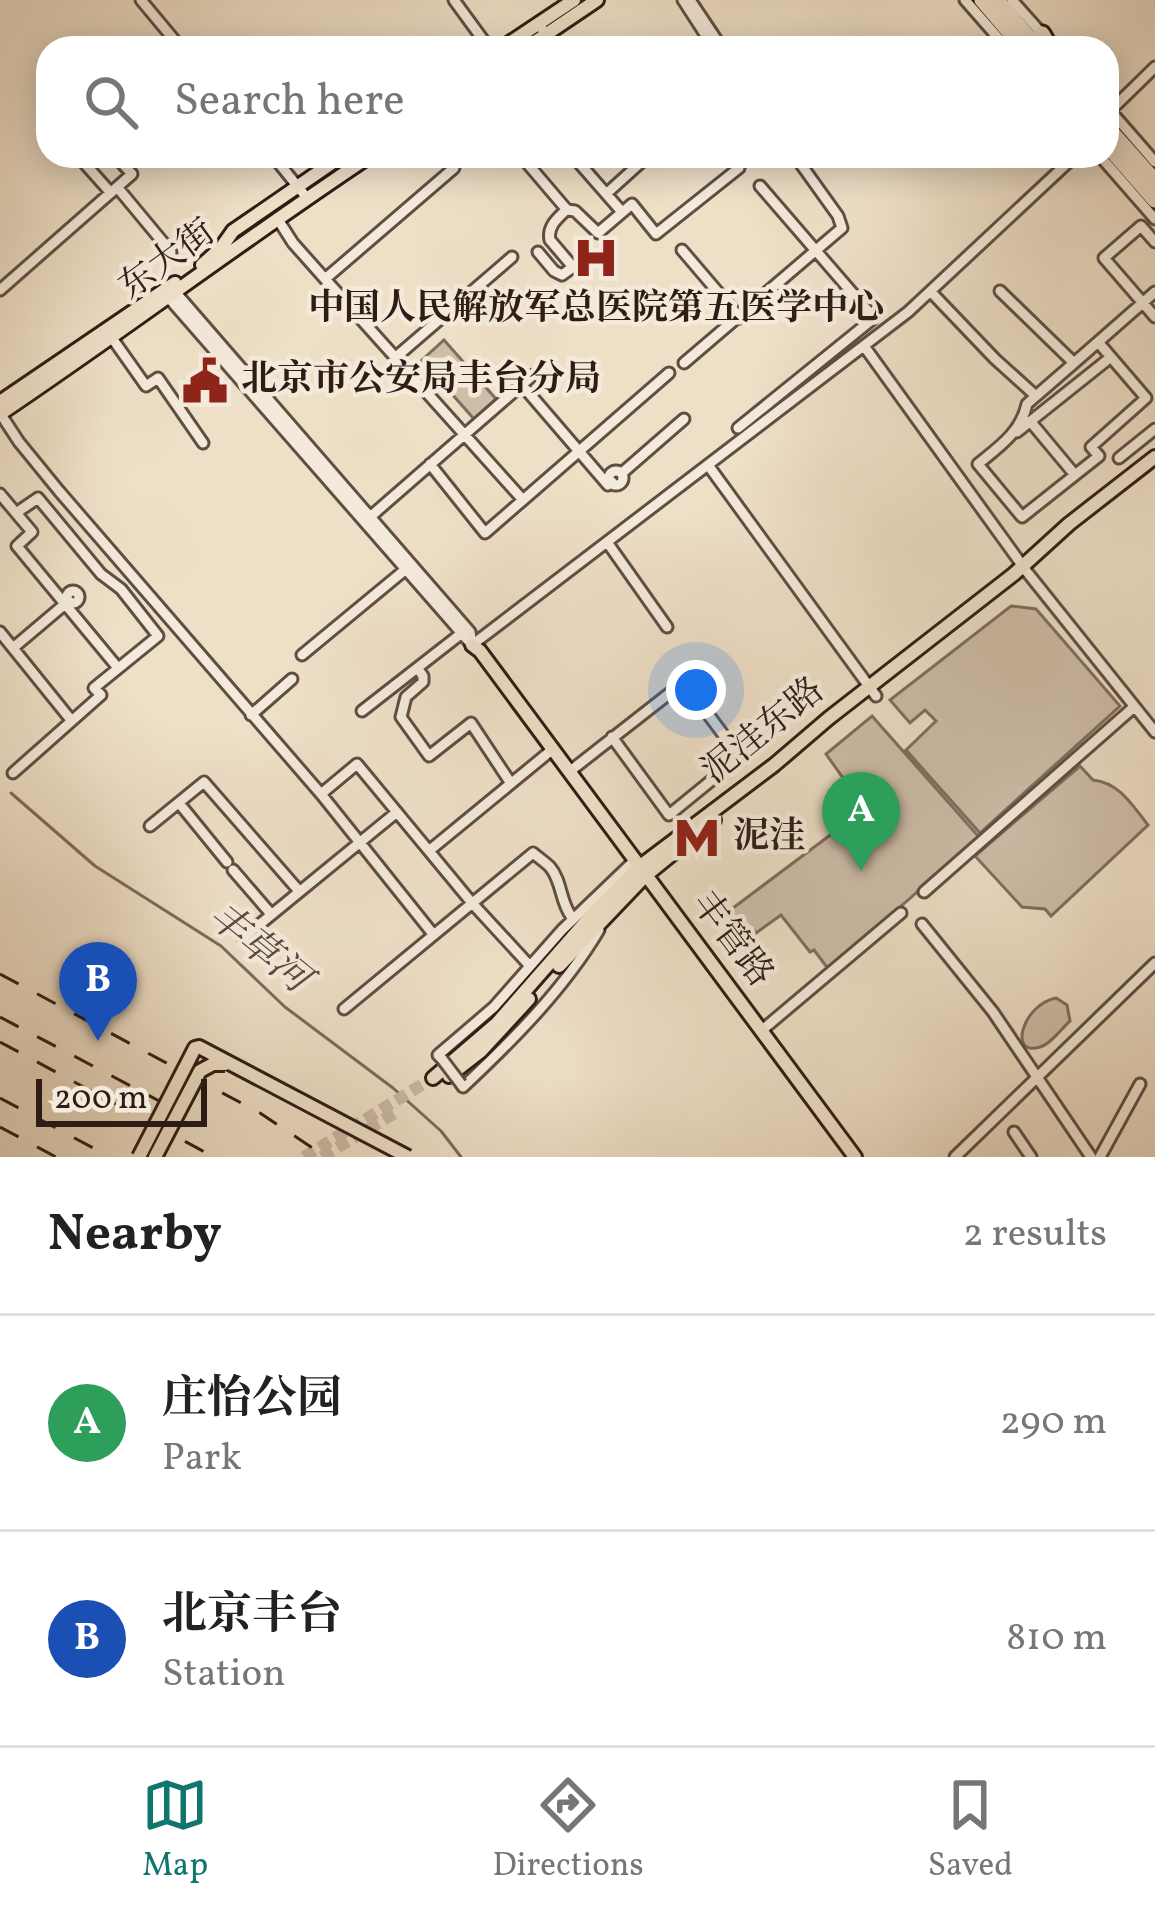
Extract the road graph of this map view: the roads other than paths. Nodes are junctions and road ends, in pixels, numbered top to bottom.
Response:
1 (141, 0) edge
2 (454, 0) edge
3 (597, 0) edge
4 (686, 0) edge
5 (965, 0) edge
6 (982, 0) edge
7 (997, 0) edge
8 (1012, 0) edge
9 (564, 3) edge
10 (542, 29) junction
11 (172, 36) edge
12 (480, 36) edge
13 (535, 36) edge
14 (548, 36) edge
15 (710, 36) edge
16 (996, 36) edge
17 (1013, 36) edge
18 (1037, 36) edge
19 (1040, 36) edge
20 (1155, 67) edge
21 (1119, 104) edge
22 (1119, 126) edge
23 (1119, 131) edge
24 (1119, 159) edge
25 (1155, 161) edge
26 (91, 168) edge
27 (126, 168) edge
28 (283, 168) edge
29 (324, 168) edge
30 (352, 168) edge
31 (454, 168) dead end
32 (531, 168) edge
33 (583, 168) edge
34 (635, 168) edge
35 (740, 168) edge
36 (803, 168) edge
37 (1062, 168) edge
38 (1111, 168) edge
39 (1155, 182) edge
40 (298, 185) junction
41 (760, 186) dead end
42 (114, 190) junction
43 (606, 194) junction
44 (307, 198) junction
45 (1155, 200) edge
46 (567, 209) junction
47 (622, 212) junction
48 (278, 218) junction
49 (1155, 218) edge
50 (231, 234) junction
51 (1155, 242) edge
52 (244, 244) junction
53 (682, 250) dead end
54 (816, 251) junction
55 (171, 252) dead end
56 (538, 252) dead end
57 (512, 257) dead end
58 (325, 279) junction
59 (0, 290) edge
60 (1000, 291) dead end
61 (931, 292) junction
62 (1155, 292) edge
63 (169, 294) junction
64 (1142, 303) junction
65 (1155, 317) edge
66 (740, 318) junction
67 (112, 338) junction
68 (1098, 342) junction
69 (864, 346) junction
70 (396, 357) junction
71 (1111, 357) junction
72 (684, 363) dead end
73 (1074, 363) junction
74 (669, 373) dead end
75 (533, 375) dead end
76 (522, 385) junction
77 (258, 386) junction
78 (1036, 396) junction
79 (0, 402) edge
80 (264, 406) junction
81 (0, 413) edge
82 (684, 419) dead end
83 (1030, 422) junction
84 (738, 428) dead end
85 (1155, 429) edge
86 (464, 434) junction
87 (1010, 437) junction
88 (203, 443) dead end
89 (579, 451) junction
90 (1119, 458) dead end
91 (1155, 461) edge
92 (430, 464) junction
93 (708, 465) junction
94 (1075, 476) junction
95 (0, 494) edge
96 (523, 500) junction
97 (16, 513) junction
98 (370, 517) junction
99 (607, 542) junction
100 (1026, 569) junction
101 (407, 570) junction
102 (101, 574) junction
103 (423, 577) junction
104 (67, 603) junction
105 (667, 627) dead end
106 (0, 632) edge
107 (467, 639) junction
108 (13, 648) junction
109 (302, 655) dead end
110 (118, 668) junction
111 (418, 669) junction
112 (292, 680) dead end
113 (873, 692) junction
114 (1134, 707) junction
115 (362, 711) dead end
116 (251, 715) junction
117 (71, 720) junction
118 (1155, 733) edge
119 (612, 737) junction
120 (551, 751) junction
121 (569, 772) junction
122 (14, 773) dead end
123 (510, 782) junction
124 (321, 794) junction
125 (179, 803) junction
126 (397, 812) junction
127 (151, 826) dead end
128 (359, 841) junction
129 (430, 850) junction
130 (638, 869) junction
131 (299, 891) junction
132 (924, 892) dead end
133 (472, 903) junction
134 (901, 913) dead end
135 (271, 914) junction
136 (571, 916) dead end
137 (605, 920) junction
138 (922, 924) dead end
139 (433, 934) junction
140 (243, 938) dead end
141 (1155, 963) edge
142 (530, 966) junction
143 (344, 1009) dead end
144 (761, 1031) junction
145 (243, 1071) junction
146 (1039, 1076) junction
147 (1140, 1084) dead end
148 (334, 1119) junction
149 (1014, 1132) dead end
150 (139, 1157) edge
151 (155, 1157) edge
152 (385, 1157) edge
153 (408, 1157) edge
154 (852, 1157) edge
155 (955, 1157) edge
156 (1031, 1157) edge
157 (1095, 1157) edge

1 - 11 street
2 - 12 street
3 - 10 main road
4 - 15 street
5 - 16 street
6 - 17 highway
7 - 18 highway
8 - 19 street
9 - 10 main road
10 - 13 main road
10 - 14 street
20 - 21 street
22 - 25 street
23 - 39 highway
24 - 45 highway
26 - 42 street
27 - 42 street
28 - 40 street
29 - 40 main road, 东大街
30 - 44 main road, 东大街
31 - 58 street
32 - 46 street
33 - 43 street
34 - 43 street
35 - 47 street
36 - 54 street
37 - 61 street
38 - 49 street
40 - 44 street
40 - 50 main road, 东大街
41 - 54 street
42 - 55 street
42 - 59 street
43 - 47 street
44 - 48 main road, 东大街
46 - 47 street
46 - 56 street
48 - 52 main road, 东大街
48 - 58 street
50 - 52 main road
50 - 63 main road, 东大街
51 - 64 street
52 - 63 main road, 东大街
53 - 66 street
54 - 66 street
54 - 84 street
57 - 70 street
58 - 70 street
60 - 73 street
61 - 69 street
61 - 78 street
62 - 64 street
63 - 67 main road, 东大街
63 - 77 street
63 - 79 main road, 东大街
63 - 80 street, 丰管路
64 - 65 street
64 - 68 street
66 - 72 street
67 - 81 main road, 东大街
67 - 88 street
68 - 71 street
68 - 73 street
69 - 93 street
69 - 100 street
70 - 86 street
71 - 83 street
71 - 94 street
73 - 78 street
74 - 89 street
75 - 76 street
76 - 86 street
76 - 89 street
77 - 80 street
77 - 98 street
78 - 87 street
80 - 101 street, 丰管路
81 - 116 street
82 - 89 street
83 - 87 street
83 - 94 street
85 - 90 street
86 - 92 street
86 - 96 street
87 - 94 street
89 - 96 street
91 - 100 main road, 泥洼东路
92 - 96 street
92 - 98 street
93 - 99 street
93 - 113 street
95 - 97 street
97 - 102 street
97 - 104 street
98 - 103 street
99 - 105 street
99 - 107 street
100 - 113 main road, 泥洼东路
100 - 114 street
101 - 103 street
101 - 107 street, 丰管路
101 - 109 street
102 - 104 street
102 - 110 street
103 - 107 street
104 - 108 street
104 - 110 street
106 - 108 street
107 - 111 street
107 - 120 main road, 丰管路
108 - 117 street
110 - 117 street
111 - 115 street
111 - 123 street
112 - 116 street
113 - 130 main road, 泥洼东路
114 - 118 street
114 - 132 street
116 - 124 street
117 - 122 street
119 - 119 street
119 - 121 street
120 - 121 main road, 丰管路
120 - 123 street
120 - 130 main road, 丰管路
121 - 130 main road, 丰管路
123 - 129 street
124 - 126 street
124 - 128 street
125 - 127 street
125 - 131 street
125 - 135 street
126 - 128 street
126 - 129 street
128 - 131 street
128 - 139 street
129 - 133 street
130 - 137 main road, 泥洼东路
130 - 137 main road, 泥洼东路
130 - 142 street
130 - 144 main road, 丰管路
130 - 154 main road, 丰管路
131 - 135 street
133 - 136 street
133 - 139 street
133 - 142 street
134 - 144 street
135 - 140 street
137 - 142 street, bridge
138 - 146 street
139 - 143 street
141 - 146 street
144 - 154 main road, 丰管路
145 - 148 main road, bridge
145 - 150 main road, bridge
145 - 151 main road, bridge
146 - 155 street
146 - 157 street
147 - 157 street
148 - 152 main road, bridge
148 - 153 main road, bridge
149 - 156 street

